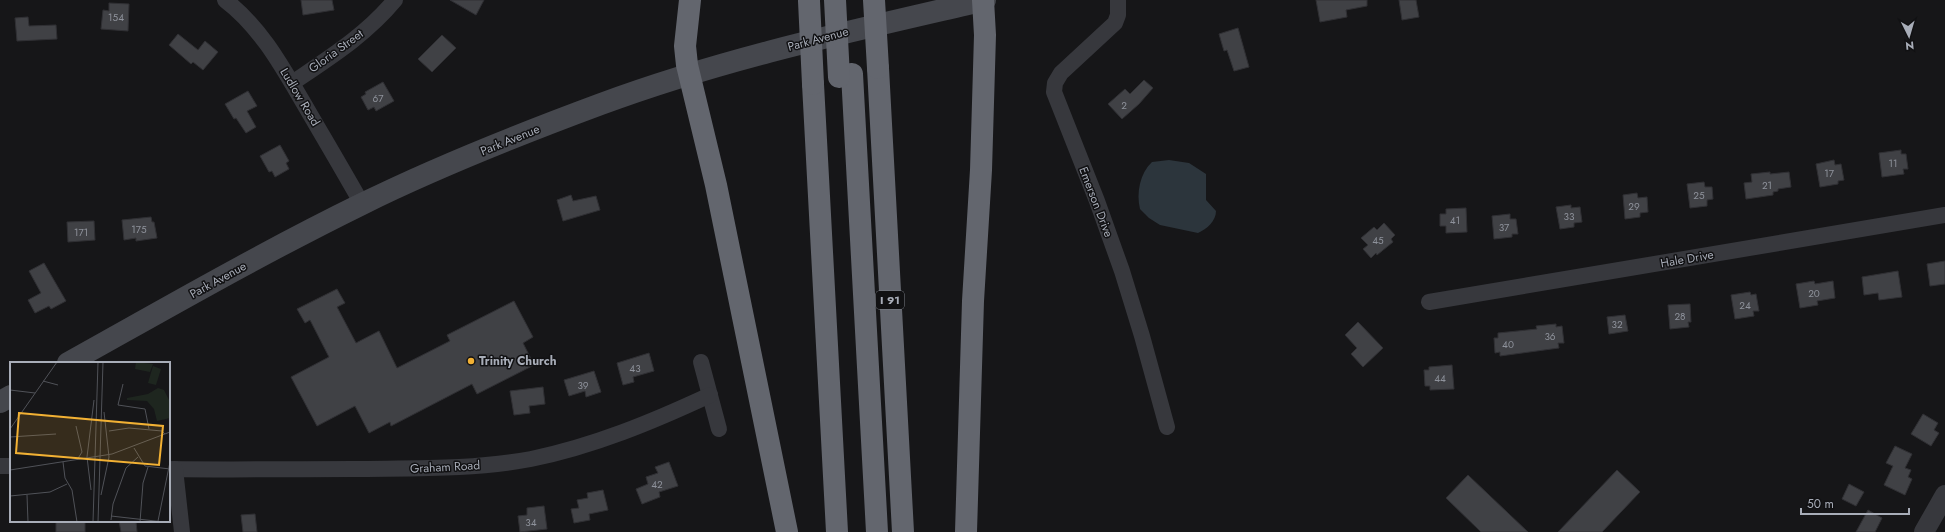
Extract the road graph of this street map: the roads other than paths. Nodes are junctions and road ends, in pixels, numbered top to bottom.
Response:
1 (225, 0) edge
2 (395, 0) edge
3 (690, 0) edge
4 (835, 0) edge
5 (848, 0) edge
6 (874, 0) edge
7 (984, 0) edge
8 (1118, 0) edge
9 (809, 1) edge
10 (689, 75) junction
11 (845, 76) junction
12 (292, 83) junction
13 (362, 204) junction
14 (1945, 216) edge
15 (1429, 302) dead end
16 (70, 362) edge
17 (701, 362) dead end
18 (710, 395) junction
19 (10, 397) edge
20 (0, 402) edge
21 (1166, 427) dead end
22 (719, 430) dead end
23 (172, 469) edge
24 (1945, 495) edge
25 (182, 532) edge
26 (786, 532) edge
27 (837, 532) edge
28 (863, 532) edge
29 (877, 532) edge
30 (903, 532) edge
31 (966, 532) edge
32 (1924, 532) edge

1 - 12 street, Ludlow Road
2 - 12 street, Gloria Street
3 - 10 highway
4 - 11 highway, bridge
5 - 11 highway
6 - 30 highway, I 91, bridge
7 - 10 main road, Park Avenue
7 - 31 highway
8 - 21 street, Emerson Drive
9 - 27 highway, bridge
10 - 13 main road, Park Avenue
10 - 26 highway
11 - 28 highway
11 - 29 highway
12 - 13 street, Ludlow Road
13 - 16 main road, Park Avenue
14 - 15 street, Hale Drive
17 - 18 street
18 - 22 street
18 - 23 street, Graham Road
19 - 20 main road
23 - 25 street
24 - 32 street

